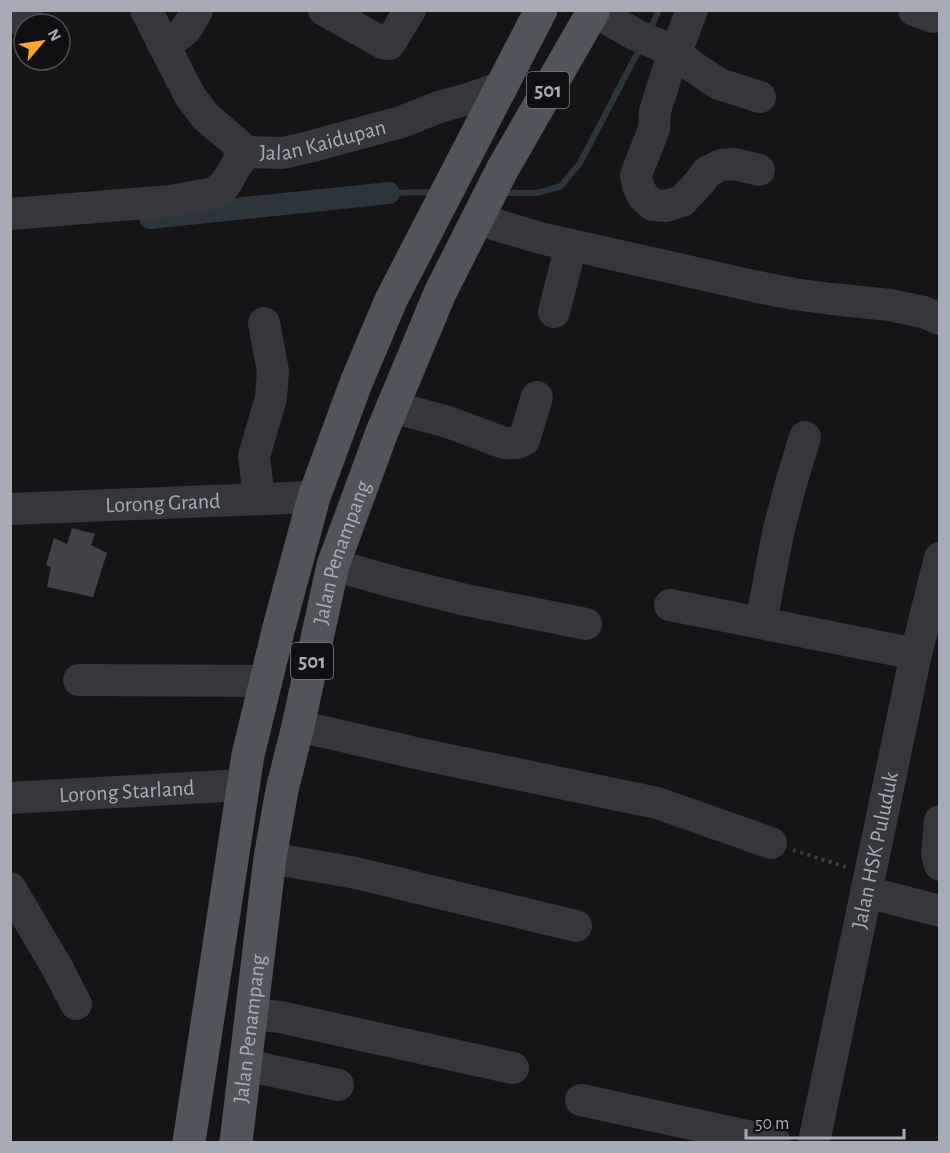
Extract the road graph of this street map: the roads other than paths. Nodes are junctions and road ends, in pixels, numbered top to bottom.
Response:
1 (27, 10) edge
2 (146, 10) edge
3 (197, 10) edge
4 (324, 10) edge
5 (410, 10) edge
6 (541, 10) edge
7 (692, 10) edge
8 (594, 11) edge
9 (10, 18) edge
10 (657, 43) junction
11 (163, 44) junction
12 (760, 97) dead end
13 (475, 111) junction
14 (247, 152) junction
15 (759, 170) dead end
16 (480, 212) junction
17 (10, 214) edge
18 (572, 245) junction
19 (554, 312) dead end
20 (939, 319) edge
21 (264, 323) dead end
22 (537, 397) dead end
23 (392, 407) junction
24 (805, 437) dead end
25 (314, 497) junction
26 (259, 499) junction
27 (10, 509) edge
28 (939, 558) edge
29 (333, 565) junction
30 (670, 605) dead end
31 (761, 623) junction
32 (586, 624) dead end
33 (916, 654) junction
34 (79, 680) dead end
35 (266, 681) junction
36 (298, 726) junction
37 (243, 785) junction
38 (10, 798) edge
39 (939, 821) edge
40 (771, 843) road end
41 (270, 858) junction
42 (939, 865) edge
43 (868, 883) junction
44 (12, 895) edge
45 (939, 911) edge
46 (576, 926) dead end
47 (76, 1004) dead end
48 (252, 1014) junction
49 (245, 1065) junction
50 (513, 1068) dead end
51 (338, 1085) dead end
52 (581, 1100) dead end
53 (189, 1143) edge
54 (236, 1143) edge
55 (775, 1143) edge
56 (814, 1143) edge

1 - 9 street
2 - 11 street, Jalan Kaidupan
3 - 11 street
4 - 5 street
6 - 13 main road, Jalan Penampang / 501
7 - 10 street
8 - 10 street
8 - 16 main road, Jalan Penampang / 501
10 - 12 street
10 - 15 street
11 - 14 street, Jalan Kaidupan
13 - 14 street, Jalan Kaidupan
13 - 25 main road, Jalan Penampang / 501
14 - 17 street
16 - 18 street
16 - 23 main road, Jalan Penampang / 501
18 - 19 street
18 - 20 street
21 - 26 street
22 - 23 street
23 - 29 main road, Jalan Penampang / 501
24 - 31 street
25 - 26 street, Lorong Grand
25 - 35 main road, Jalan Penampang / 501
26 - 27 street, Lorong Grand
28 - 33 street, Jalan HSK Puluduk
29 - 32 street
29 - 36 main road, Jalan Penampang / 501
30 - 31 street
31 - 33 street
33 - 43 street, Jalan HSK Puluduk
34 - 35 street
35 - 37 main road, Jalan Penampang / 501
36 - 40 street
36 - 41 main road, Jalan Penampang / 501
37 - 38 street, Lorong Starland
37 - 53 main road, Jalan Penampang / 501
39 - 42 street
41 - 46 street
41 - 48 main road, Jalan Penampang / 501
43 - 45 street
43 - 56 street, Jalan HSK Puluduk
44 - 47 street
48 - 49 main road, Jalan Penampang / 501
48 - 50 street
49 - 51 street
49 - 54 main road, Jalan Penampang / 501
52 - 55 street

